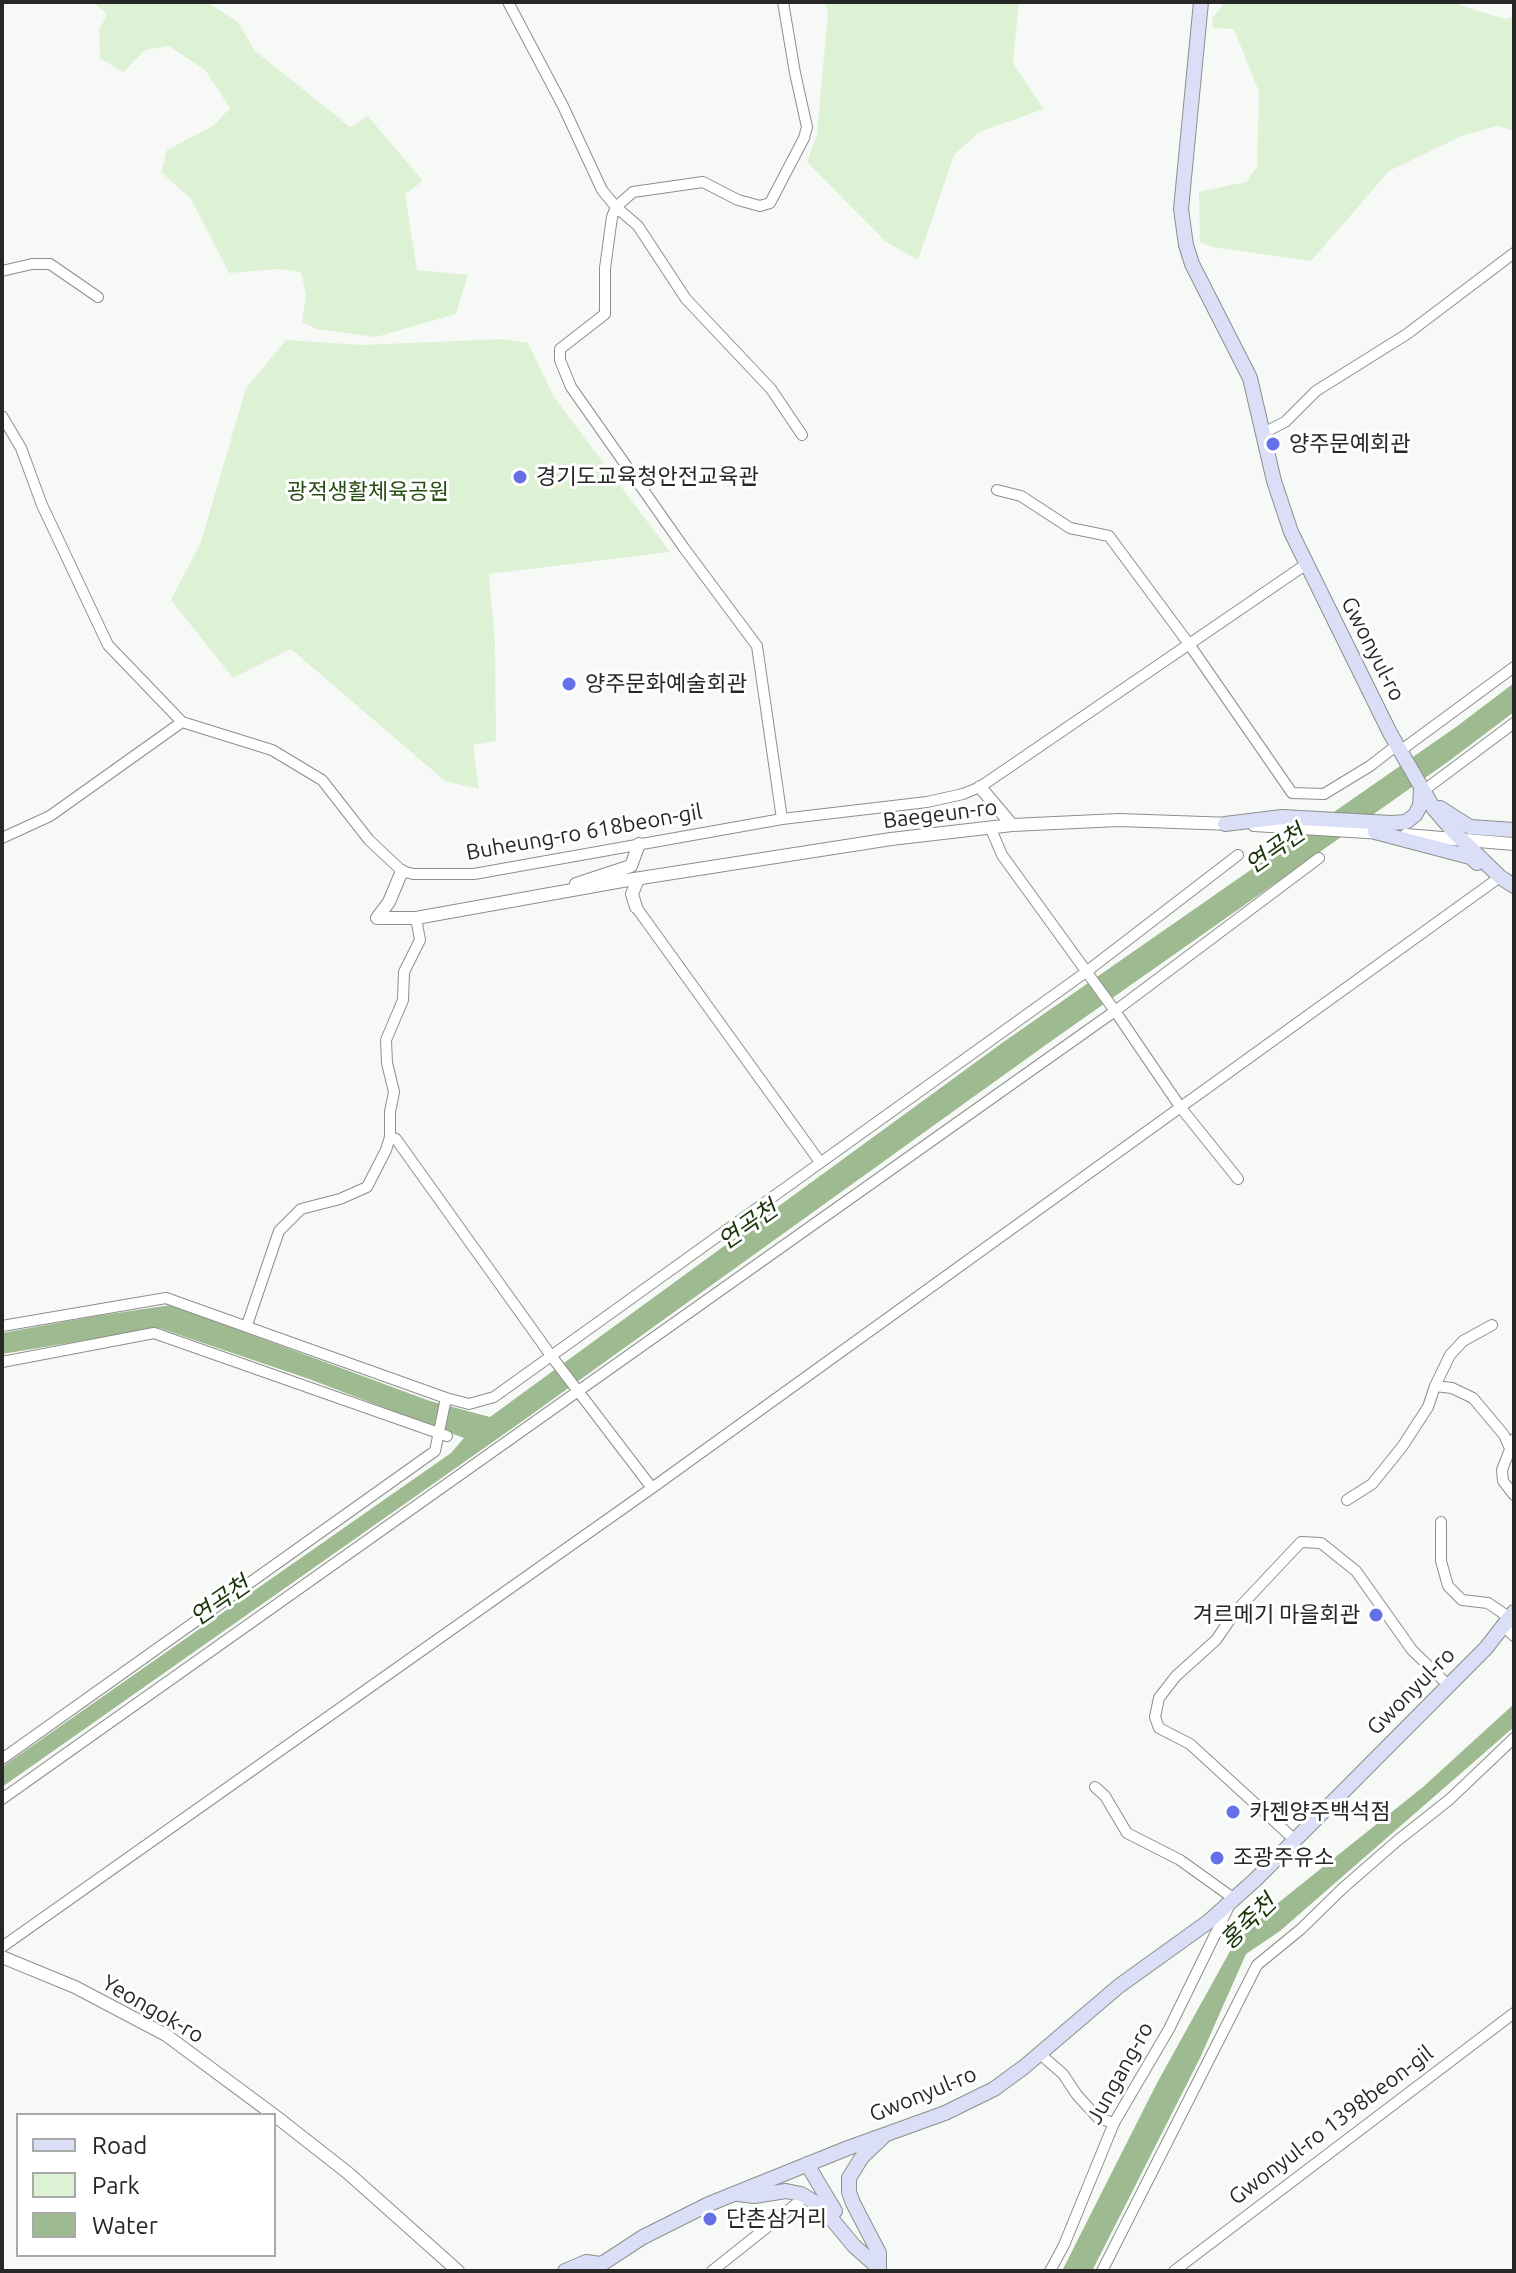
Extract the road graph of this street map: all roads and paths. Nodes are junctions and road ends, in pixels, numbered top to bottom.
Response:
1 (508, 2) edge
2 (783, 2) edge
3 (1201, 2) edge
4 (616, 207) junction
5 (1514, 253) edge
6 (2, 271) edge
7 (98, 297) dead end
8 (2, 416) edge
9 (1263, 433) junction
10 (802, 435) dead end
11 (997, 490) dead end
12 (1305, 565) junction
13 (1189, 644) junction
14 (1514, 667) edge
15 (182, 722) junction
16 (1514, 723) edge
17 (1398, 748) junction
18 (980, 787) junction
19 (1423, 791) junction
20 (782, 819) junction
21 (1281, 822) junction
22 (1225, 824) joint
23 (1012, 825) junction
24 (1374, 827) junction
25 (991, 829) junction
26 (1514, 830) edge
27 (2, 838) edge
28 (1463, 841) junction
29 (639, 844) junction
30 (1514, 844) edge
31 (1238, 855) dead end
32 (1319, 858) dead end
33 (402, 871) junction
34 (642, 878) junction
35 (1498, 878) junction
36 (1514, 889) edge
37 (535, 897) junction
38 (636, 907) joint
39 (416, 918) junction
40 (1086, 972) junction
41 (1115, 1011) junction
42 (1181, 1108) junction
43 (390, 1137) junction
44 (820, 1162) junction
45 (1238, 1179) dead end
46 (247, 1325) junction
47 (1492, 1325) dead end
48 (2, 1326) edge
49 (552, 1357) junction
50 (2, 1362) edge
51 (1435, 1386) junction
52 (580, 1392) junction
53 (446, 1398) junction
54 (442, 1435) junction
55 (1512, 1443) edge
56 (652, 1488) junction
57 (1514, 1495) edge
58 (1347, 1500) dead end
59 (1441, 1522) dead end
60 (1510, 1623) edge
61 (1448, 1685) junction
62 (1514, 1738) edge
63 (2, 1759) edge
64 (1095, 1787) dead end
65 (2, 1799) edge
66 (1296, 1841) junction
67 (1233, 1898) junction
68 (2, 1947) edge
69 (2, 1957) edge
70 (1514, 2013) edge
71 (1040, 2054) junction
72 (271, 2113) edge
73 (276, 2117) edge
74 (1114, 2123) junction
75 (888, 2133) junction
76 (807, 2164) junction
77 (734, 2194) junction
78 (805, 2197) junction
79 (596, 2268) edge
80 (880, 2270) edge
81 (458, 2271) edge
82 (565, 2271) edge
83 (712, 2271) edge
84 (1050, 2271) edge
85 (1102, 2271) edge
86 (1174, 2271) edge

1 - 4 street
2 - 4 street
3 - 9 main road, Gwonyul-ro
4 - 10 street
4 - 20 street
5 - 9 street
6 - 7 street
8 - 15 street
9 - 12 main road, Gwonyul-ro
11 - 13 street
12 - 13 street, Buheung-ro 618beon-gil
12 - 17 main road, Gwonyul-ro
13 - 17 street
13 - 18 street, Buheung-ro 618beon-gil
14 - 17 street
15 - 27 street
15 - 33 street
16 - 19 street
17 - 19 main road, Gwonyul-ro
18 - 20 street, Buheung-ro 618beon-gil
18 - 23 street
19 - 24 main road
19 - 26 main road
19 - 28 main road
20 - 29 street, Buheung-ro 618beon-gil
21 - 22 main road
21 - 24 main road
21 - 24 street
22 - 23 street, Baegeun-ro
23 - 25 street, Baegeun-ro
24 - 28 street
24 - 35 main road
25 - 34 street, Baegeun-ro
25 - 40 street
28 - 30 street
28 - 35 main road
29 - 33 street, Buheung-ro 618beon-gil
29 - 34 street
29 - 37 street
31 - 40 street
32 - 41 street
33 - 39 street, Baegeun-ro
34 - 37 street, Baegeun-ro
34 - 38 street
35 - 36 main road
35 - 42 street
37 - 39 street, Baegeun-ro
38 - 44 street
39 - 43 street
40 - 41 street
40 - 44 street
41 - 42 street
41 - 52 street
42 - 45 street
42 - 56 street
43 - 46 street
43 - 49 street
44 - 49 street
46 - 48 street
46 - 53 street
47 - 51 street
49 - 52 street
49 - 53 street
50 - 54 street
51 - 55 street
51 - 58 street
52 - 56 street
52 - 65 street
53 - 54 street
54 - 63 street
55 - 57 street
56 - 68 street
59 - 60 street
60 - 61 main road, Gwonyul-ro
61 - 66 main road, Gwonyul-ro
61 - 66 street
62 - 85 street
64 - 67 street
66 - 67 main road, Gwonyul-ro
67 - 71 main road, Gwonyul-ro
67 - 74 street, Jungang-ro
69 - 72 street, Yeongok-ro
70 - 86 street, Gwonyul-ro 1398beon-gil
71 - 74 street
71 - 75 main road, Gwonyul-ro
73 - 81 street, Yeongok-ro
74 - 84 street, Jungang-ro
75 - 76 main road, Gwonyul-ro
75 - 80 main road
76 - 77 main road, Gwonyul-ro
76 - 80 main road
77 - 78 main road
77 - 79 main road, Gwonyul-ro
78 - 80 main road
78 - 83 street
79 - 82 main road

